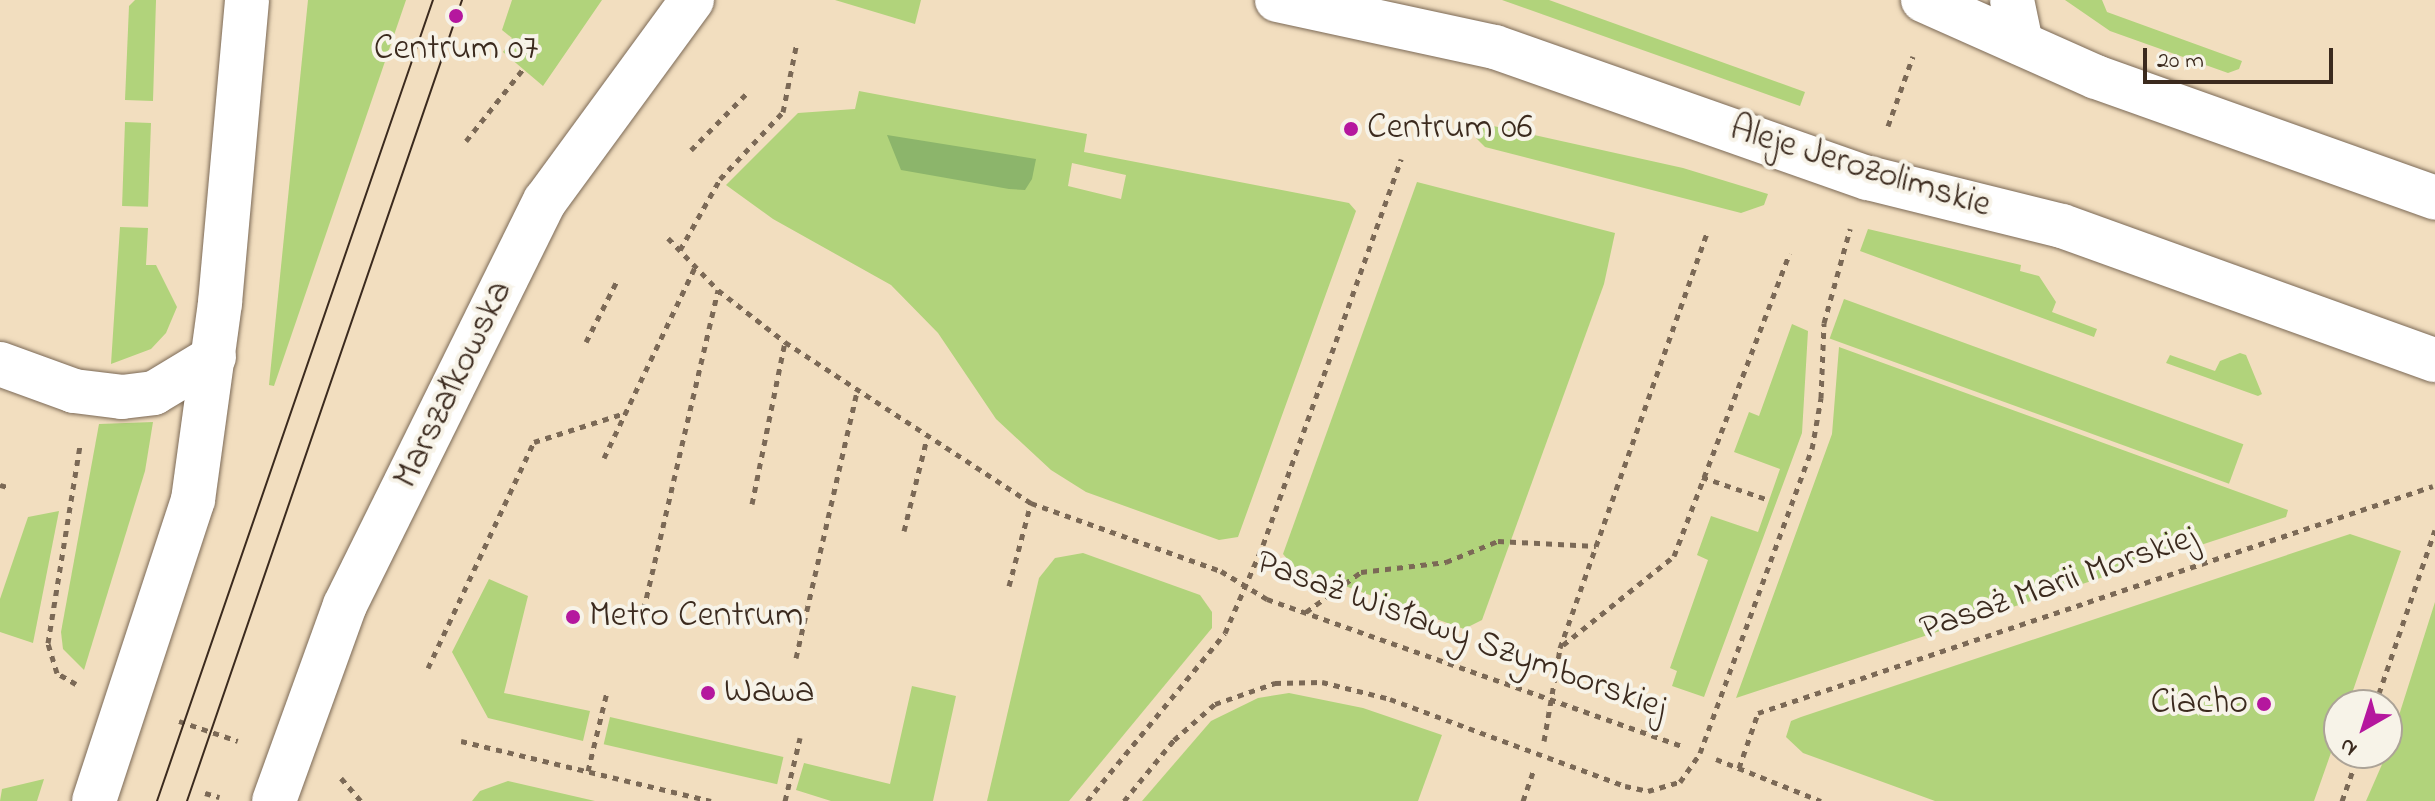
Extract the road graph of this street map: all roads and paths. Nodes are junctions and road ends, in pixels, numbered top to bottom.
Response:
1 (247, 0) edge
2 (692, 0) edge
3 (1277, 0) edge
4 (1923, 0) edge
5 (2012, 0) edge
6 (797, 42) dead end
7 (2021, 43) junction
8 (1911, 61) dead end
9 (523, 69) dead end
10 (748, 92) dead end
11 (1891, 115) dead end
12 (466, 141) dead end
13 (691, 150) dead end
14 (1401, 159) dead end
15 (2435, 198) edge
16 (1854, 219) dead end
17 (1707, 233) dead end
18 (668, 238) dead end
19 (680, 250) junction
20 (1790, 253) dead end
21 (695, 267) junction
22 (618, 279) dead end
23 (718, 290) junction
24 (586, 342) dead end
25 (785, 342) junction
26 (214, 357) junction
27 (2435, 360) edge
28 (0, 364) edge
29 (857, 391) junction
30 (625, 413) junction
31 (927, 438) junction
32 (80, 446) dead end
33 (604, 458) dead end
34 (1702, 477) junction
35 (0, 485) edge
36 (2433, 486) dead end
37 (11, 488) dead end
38 (1769, 500) dead end
39 (1031, 503) junction
40 (752, 504) dead end
41 (2435, 530) edge
42 (904, 531) dead end
43 (1596, 546) junction
44 (1009, 586) dead end
45 (1245, 586) junction
46 (1306, 612) junction
47 (641, 621) dead end
48 (1560, 648) junction
49 (796, 658) dead end
50 (428, 668) dead end
51 (83, 687) dead end
52 (2380, 689) edge
53 (607, 692) dead end
54 (1551, 699) junction
55 (800, 738) dead end
56 (461, 741) dead end
57 (1544, 741) dead end
58 (1684, 747) dead end
59 (1716, 759) dead end
60 (1739, 768) junction
61 (1534, 769) dead end
62 (2353, 769) edge
63 (588, 771) junction
64 (336, 775) dead end
65 (94, 801) edge
66 (274, 801) edge
67 (361, 801) edge
68 (711, 801) edge
69 (785, 801) edge
70 (1087, 801) edge
71 (1124, 801) edge
72 (1523, 801) edge
73 (1821, 801) edge
74 (2342, 801) edge

1 - 26 main road
2 - 66 main road, Marszałkowska
3 - 27 main road, Aleje Jerozolimskie
4 - 7 main road
5 - 7 main road
6 - 19 path
7 - 15 main road
8 - 11 path
9 - 12 path
10 - 13 path
14 - 45 path
16 - 71 path
17 - 43 path
18 - 19 path, Pasaż Wisławy Szymborskiej
19 - 21 path, Pasaż Wisławy Szymborskiej
20 - 34 path
21 - 23 path, Pasaż Wisławy Szymborskiej
21 - 30 path
22 - 24 path
23 - 25 path, Pasaż Wisławy Szymborskiej
23 - 47 path
25 - 29 path, Pasaż Wisławy Szymborskiej
25 - 40 path
26 - 28 main road
26 - 65 main road
29 - 31 path, Pasaż Wisławy Szymborskiej
29 - 49 path
30 - 33 path
30 - 50 path
31 - 39 path, Pasaż Wisławy Szymborskiej
31 - 42 path
32 - 51 path
34 - 38 path
34 - 48 path
35 - 37 path
36 - 60 path, Pasaż Marii Morskiej
39 - 44 path
39 - 45 path, Pasaż Wisławy Szymborskiej
41 - 52 path
43 - 46 path
43 - 48 path
45 - 46 path, Pasaż Wisławy Szymborskiej
45 - 70 path
46 - 54 path, Pasaż Wisławy Szymborskiej
48 - 54 path
53 - 63 path
54 - 57 path
54 - 58 path, Pasaż Wisławy Szymborskiej
55 - 69 path
56 - 63 path
59 - 60 path
60 - 73 path
61 - 72 path
62 - 74 path
63 - 68 path
64 - 67 path

